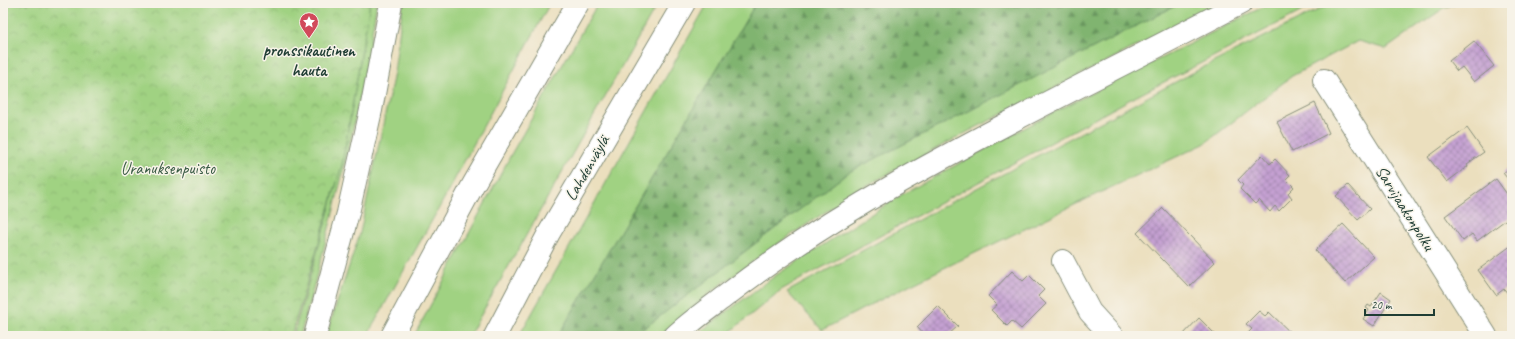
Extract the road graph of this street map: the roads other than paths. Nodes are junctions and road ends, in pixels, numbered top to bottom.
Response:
1 (391, 3) edge
2 (578, 3) edge
3 (684, 3) edge
4 (1241, 3) edge
5 (1324, 80) dead end
6 (1064, 261) dead end
7 (315, 336) edge
8 (392, 336) edge
9 (495, 336) edge
10 (675, 336) edge
11 (1112, 336) edge
12 (1486, 336) edge

1 - 7 main road
2 - 8 main road
3 - 9 main road, Lahdenväylä
4 - 10 main road
5 - 12 main road, Sarvijaakonpolku
6 - 11 main road

